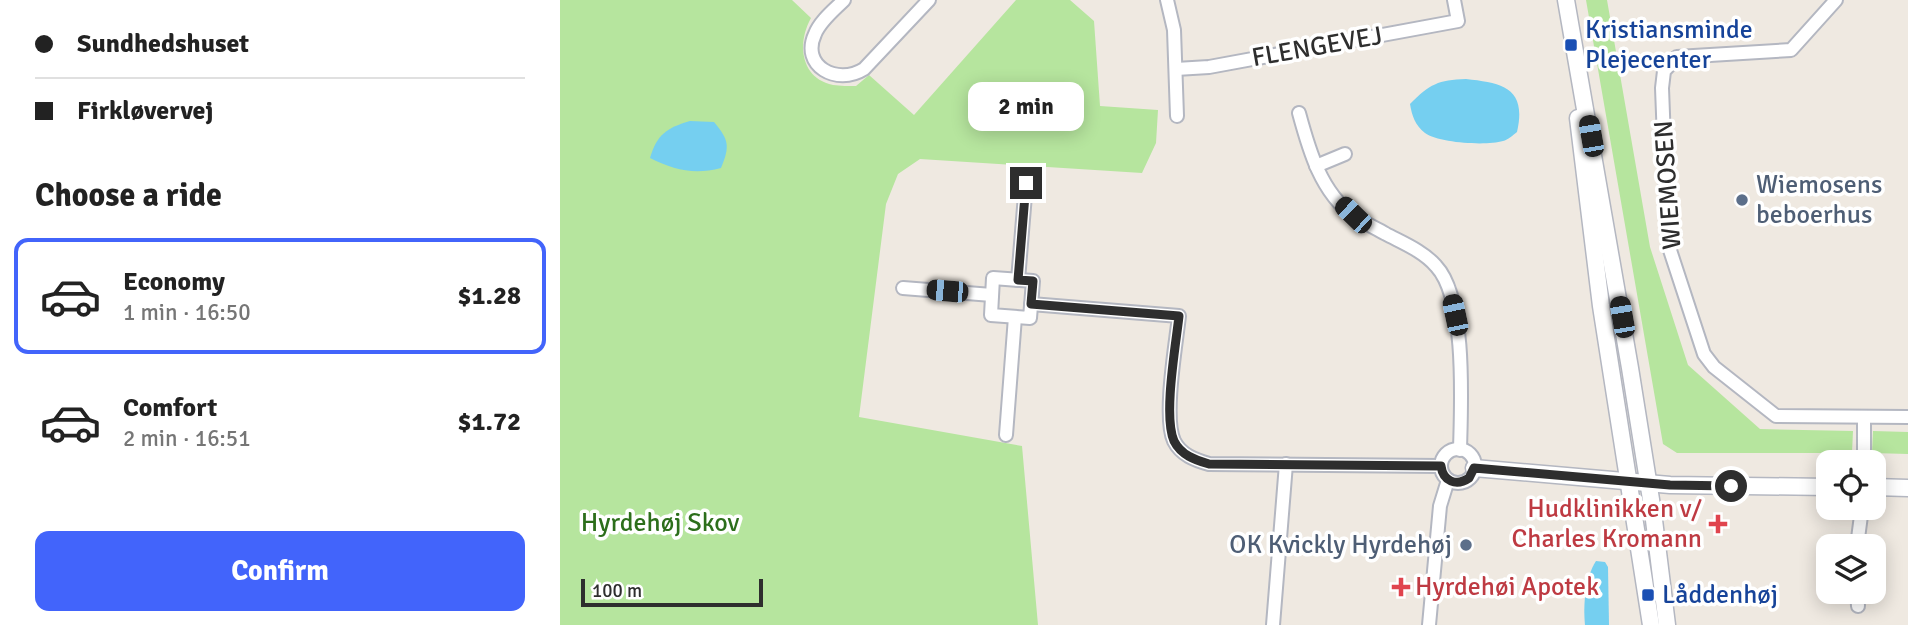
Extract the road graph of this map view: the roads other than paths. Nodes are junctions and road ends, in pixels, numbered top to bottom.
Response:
1 (844, 0) edge
2 (929, 0) edge
3 (1167, 0) edge
4 (1454, 0) edge
5 (1566, 0) edge
6 (1836, 0) edge
7 (1176, 69) junction
8 (1299, 113) dead end
9 (1177, 116) dead end
10 (1345, 154) dead end
11 (1316, 166) junction
12 (1026, 183) dead end
13 (1018, 280) junction
14 (903, 288) dead end
15 (992, 295) junction
16 (1031, 304) junction
17 (1015, 317) junction
18 (1864, 417) junction
19 (1908, 417) edge
20 (1006, 435) dead end
21 (1460, 450) junction
22 (1864, 450) edge
23 (1286, 464) junction
24 (1441, 466) junction
25 (1474, 468) junction
26 (1448, 480) junction
27 (1630, 482) junction
28 (1648, 483) junction
29 (1816, 487) edge
30 (1886, 487) edge
31 (1908, 488) edge
32 (1273, 625) edge
33 (1429, 625) edge
34 (1651, 625) edge
35 (1667, 625) edge

1 - 2 street
3 - 7 street
4 - 7 street, FLENGEVEJ
5 - 27 street
5 - 28 street
6 - 18 street, WIEMOSEN
7 - 9 street
8 - 11 street
10 - 11 street
11 - 21 street
12 - 13 street
13 - 15 street
13 - 16 street
14 - 15 street
15 - 17 street
16 - 17 street
16 - 23 street
17 - 20 street
18 - 19 street, WIEMOSEN
18 - 22 street
21 - 24 street
21 - 25 street
23 - 24 street
23 - 32 street
24 - 26 street
25 - 26 street
25 - 27 street
26 - 33 street
27 - 28 street
27 - 34 street
28 - 29 street
28 - 35 street
30 - 31 street

